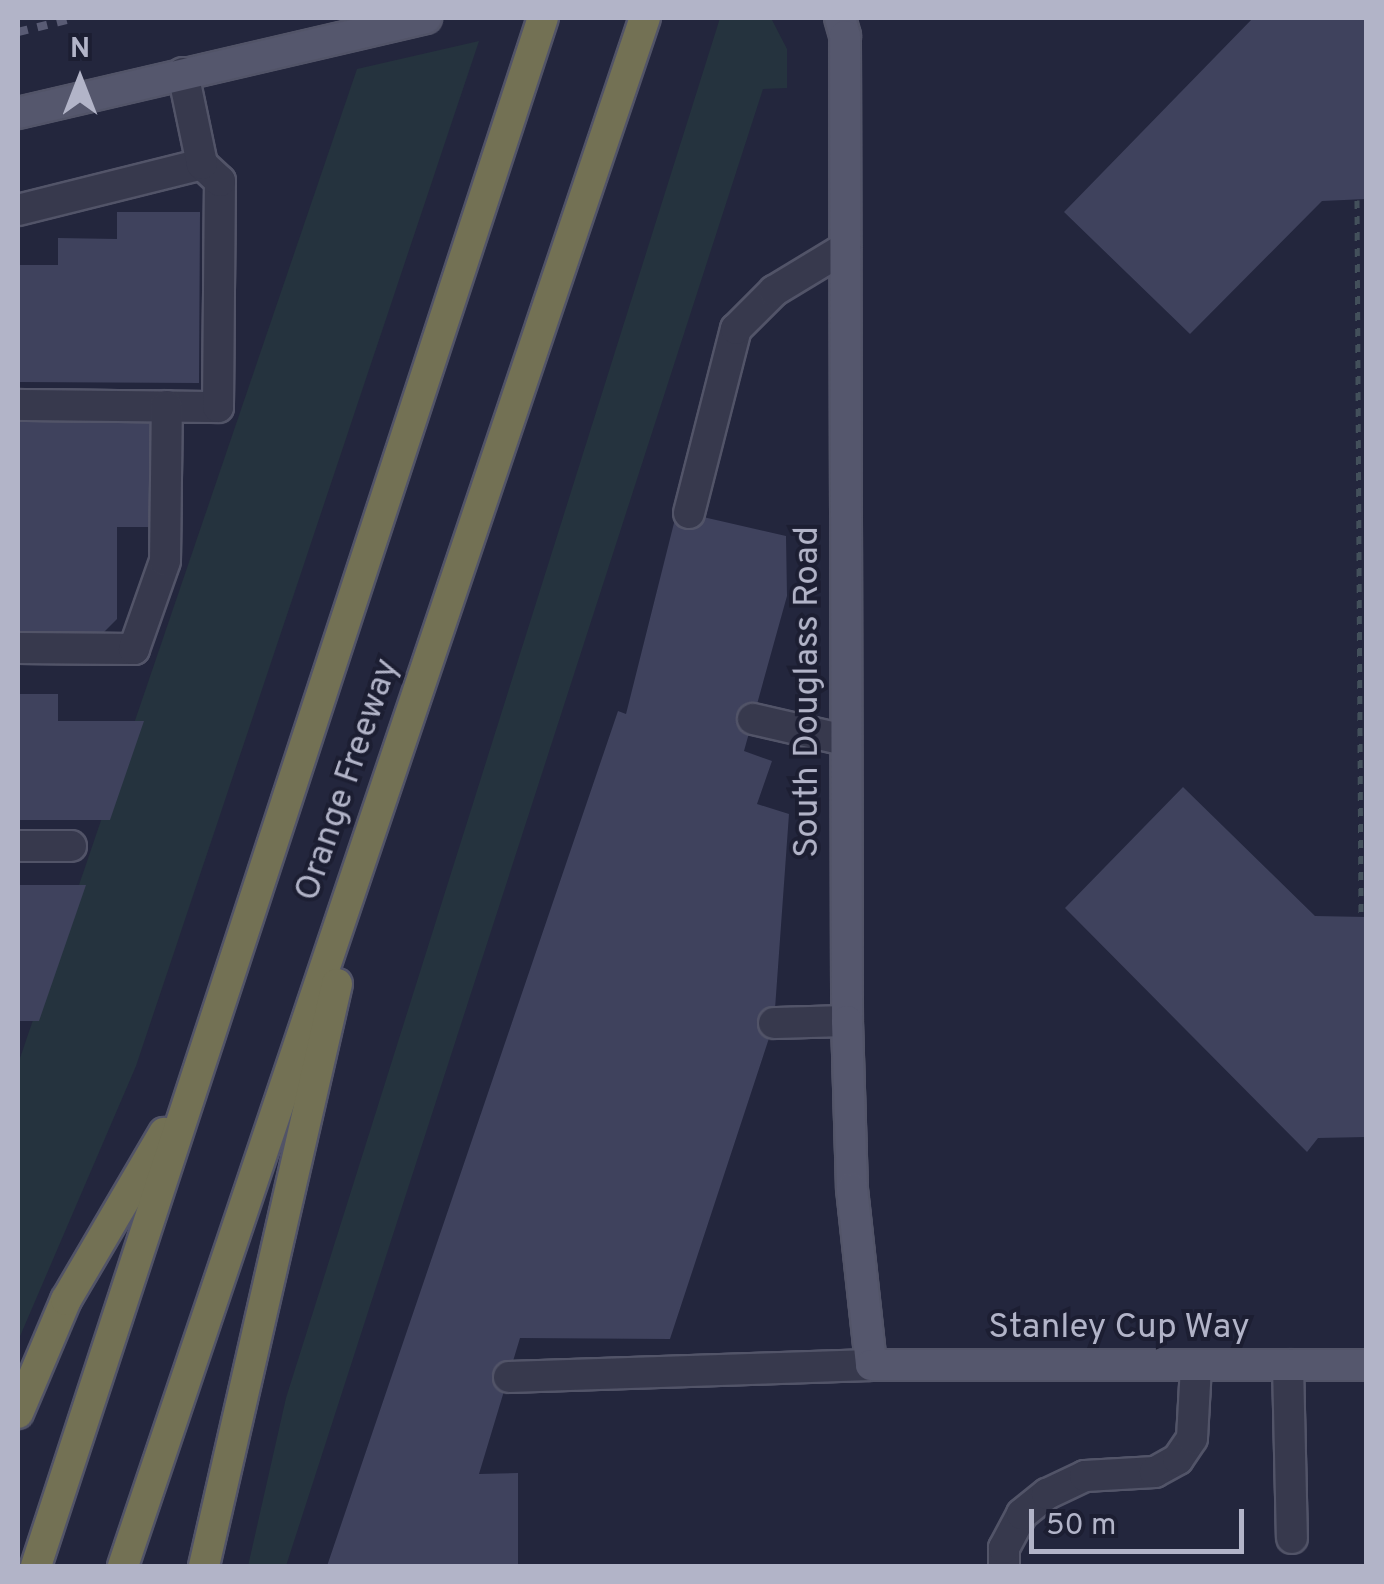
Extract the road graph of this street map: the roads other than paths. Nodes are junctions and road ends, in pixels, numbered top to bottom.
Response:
1 (426, 18) edge
2 (542, 18) edge
3 (840, 18) edge
4 (642, 26) edge
5 (183, 73) junction
6 (18, 112) edge
7 (202, 164) junction
8 (18, 210) edge
9 (845, 248) junction
10 (18, 405) edge
11 (167, 406) junction
12 (689, 514) dead end
13 (18, 648) edge
14 (753, 718) dead end
15 (845, 740) junction
16 (374, 822) junction
17 (18, 846) edge
18 (71, 846) dead end
19 (847, 1021) junction
20 (774, 1023) dead end
21 (193, 1083) junction
22 (871, 1365) junction
23 (1288, 1365) junction
24 (1196, 1366) junction
25 (1366, 1366) edge
26 (509, 1377) dead end
27 (18, 1413) edge
28 (1292, 1538) dead end
29 (36, 1566) edge
30 (123, 1566) edge
31 (204, 1566) edge
32 (1004, 1566) edge

1 - 5 main road
2 - 21 highway, Orange Freeway
3 - 9 main road, South Douglass Road
4 - 16 highway, Orange Freeway
5 - 6 main road
5 - 7 lane
7 - 8 lane
7 - 11 lane
9 - 12 lane
9 - 15 main road, South Douglass Road
10 - 11 lane
11 - 13 lane
14 - 15 lane
15 - 19 main road, South Douglass Road
16 - 30 highway, Orange Freeway
16 - 31 highway
17 - 18 lane
19 - 20 lane
19 - 22 main road, South Douglass Road
21 - 27 highway
21 - 29 highway, Orange Freeway
22 - 24 main road, Stanley Cup Way
22 - 26 lane
23 - 24 main road, Stanley Cup Way
23 - 25 main road, Stanley Cup Way
23 - 28 lane
24 - 32 lane

